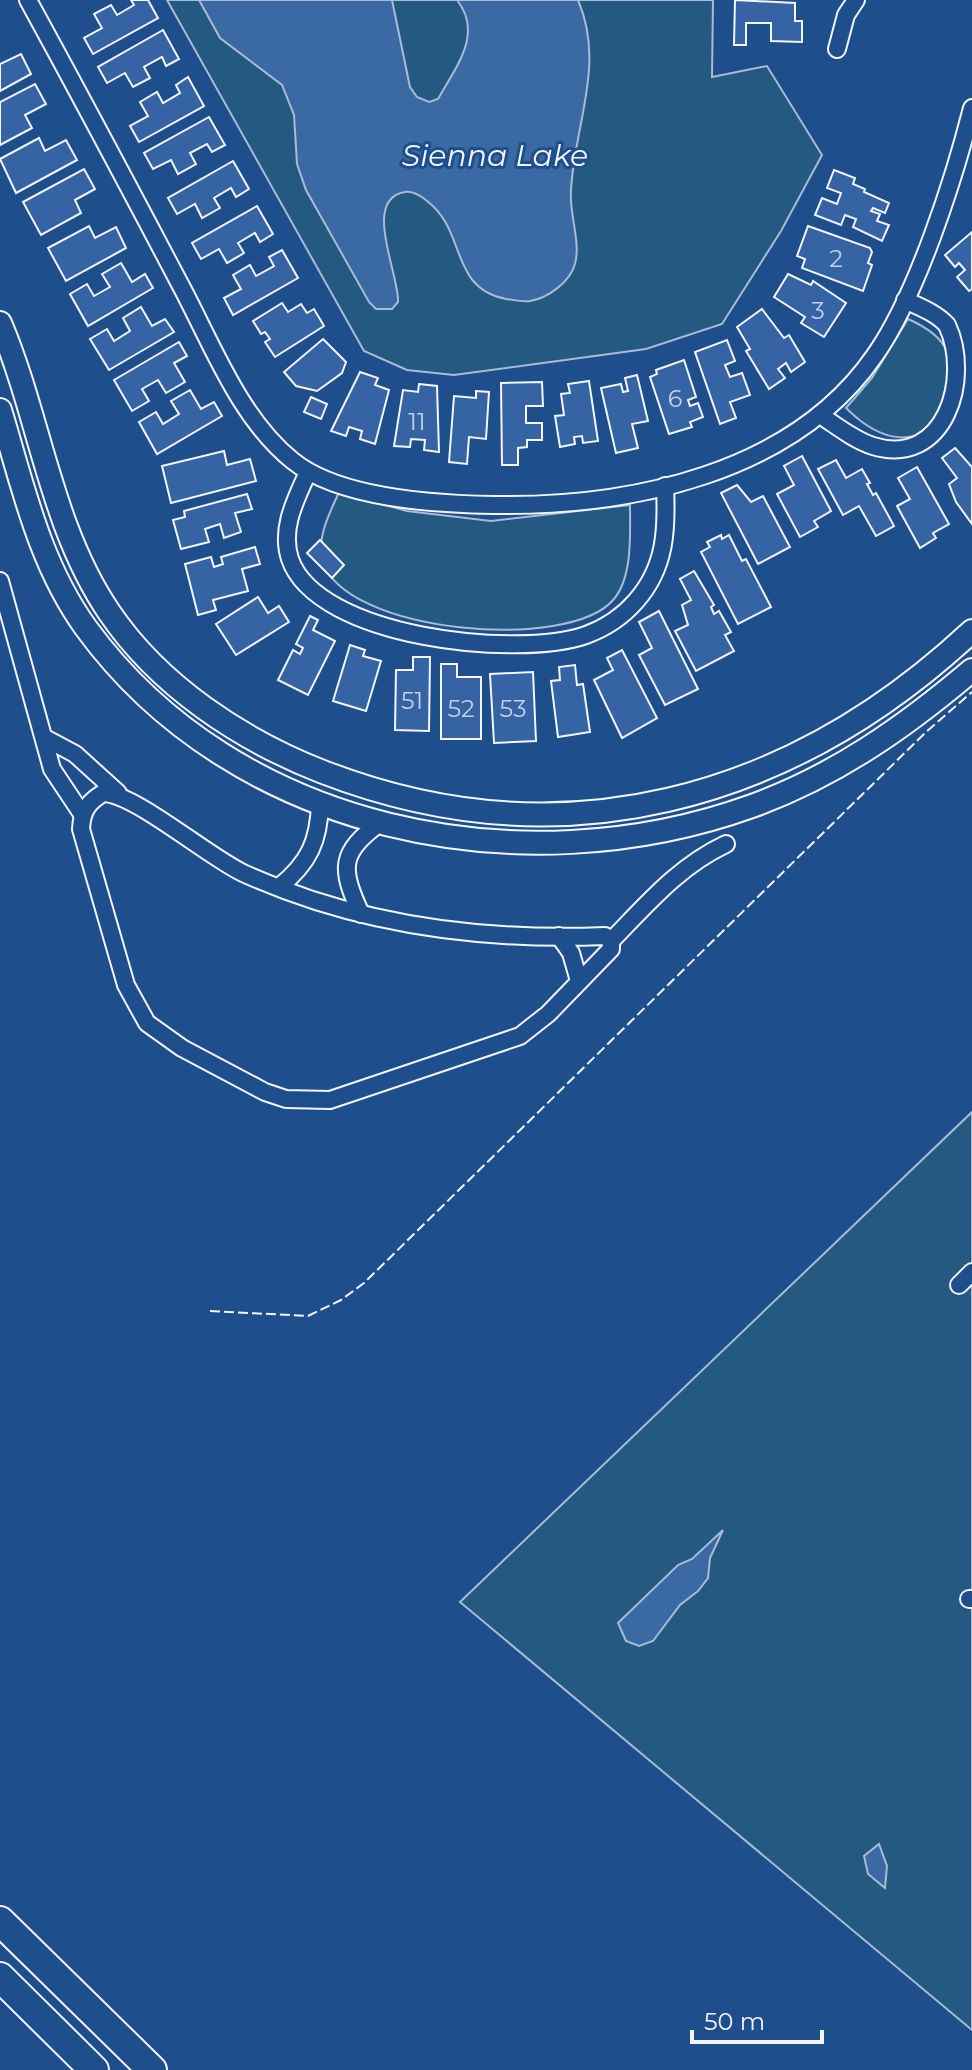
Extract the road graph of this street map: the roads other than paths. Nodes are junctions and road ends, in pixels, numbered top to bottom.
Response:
1 (28, 0) edge
2 (856, 0) edge
3 (837, 49) dead end
4 (972, 108) edge
5 (905, 300) junction
6 (0, 323) edge
7 (0, 410) edge
8 (820, 415) junction
9 (308, 472) junction
10 (665, 486) junction
11 (0, 581) edge
12 (972, 631) edge
13 (972, 670) edge
14 (45, 738) junction
15 (118, 793) junction
16 (320, 803) junction
17 (82, 814) junction
18 (381, 822) junction
19 (726, 844) dead end
20 (279, 887) junction
21 (361, 914) junction
22 (559, 936) junction
23 (611, 941) junction
24 (579, 981) junction
25 (972, 1272) edge
26 (959, 1285) dead end
27 (0, 1921) edge
28 (0, 1977) edge
29 (94, 2070) edge
30 (152, 2070) edge

1 - 9 street
2 - 3 street
4 - 5 street
5 - 8 street
5 - 8 street
6 - 12 street
7 - 16 street
8 - 10 street
9 - 10 street
9 - 10 street
11 - 14 street
13 - 18 street
14 - 15 street
14 - 17 street
15 - 17 street
15 - 20 street
16 - 18 street
16 - 20 street
17 - 24 street
18 - 21 street
19 - 23 street
20 - 21 street
21 - 22 street
22 - 23 street
22 - 24 street
23 - 24 street
25 - 26 street
27 - 30 highway
28 - 29 highway

